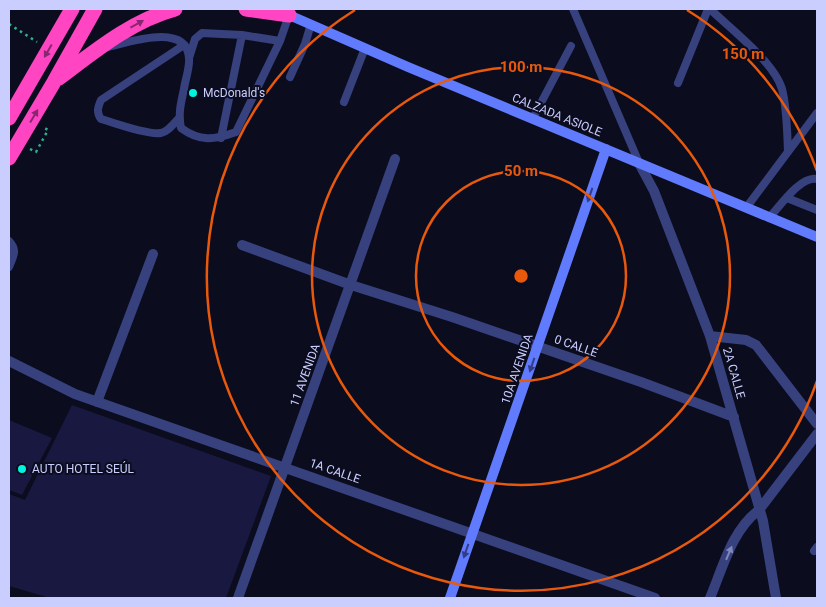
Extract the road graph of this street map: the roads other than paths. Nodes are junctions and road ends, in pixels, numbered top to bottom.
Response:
1 (72, 9) edge
2 (95, 9) edge
3 (246, 9) edge
4 (574, 9) edge
5 (709, 9) edge
6 (169, 10) edge
7 (287, 12) edge
8 (311, 24) junction
9 (242, 35) junction
10 (280, 41) junction
11 (184, 45) junction
12 (571, 46) dead end
13 (99, 48) junction
14 (365, 48) junction
15 (189, 58) junction
16 (290, 77) dead end
17 (54, 82) junction
18 (678, 84) dead end
19 (344, 102) dead end
20 (817, 113) edge
21 (9, 118) edge
22 (178, 118) junction
23 (533, 118) junction
24 (221, 138) junction
25 (606, 148) junction
26 (788, 151) junction
27 (9, 158) edge
28 (396, 159) dead end
29 (640, 164) junction
30 (817, 179) edge
31 (787, 198) junction
32 (746, 208) junction
33 (817, 210) edge
34 (769, 218) junction
35 (817, 237) edge
36 (9, 241) edge
37 (242, 245) dead end
38 (153, 254) dead end
39 (9, 267) edge
40 (351, 285) junction
41 (710, 336) junction
42 (538, 346) junction
43 (9, 361) edge
44 (97, 402) junction
45 (734, 418) junction
46 (817, 424) edge
47 (817, 434) edge
48 (285, 467) junction
49 (760, 510) junction
50 (473, 533) junction
51 (238, 598) edge
52 (450, 598) edge
53 (655, 598) edge
54 (710, 598) edge
55 (776, 598) edge

1 -> 21 highway
2 - 17 highway
3 - 7 highway
4 - 29 lane
5 - 18 lane
5 - 26 lane
13 -> 6 highway
7 - 8 main road, CALZADA ASIOLE
7 - 10 lane
8 - 14 main road, CALZADA ASIOLE
8 - 16 lane
9 - 10 lane
9 - 15 lane
9 - 24 lane
10 - 24 lane
11 - 13 lane
11 - 15 lane
11 - 22 lane
12 - 23 lane
13 - 17 highway
14 - 19 lane
14 - 23 main road, CALZADA ASIOLE
15 - 22 lane
27 -> 17 highway
20 - 26 lane
22 - 24 lane
23 - 25 main road, CALZADA ASIOLE
25 - 29 main road, CALZADA ASIOLE
25 -> 42 main road, 10A AVENIDA
26 - 32 lane
28 - 40 street, 11 AVENIDA
29 - 32 main road, CALZADA ASIOLE
29 - 41 street, 2A CALLE
30 - 31 lane
31 - 33 lane
31 - 34 lane
32 - 34 main road, CALZADA ASIOLE
34 - 35 main road, CALZADA ASIOLE
36 - 39 lane
37 - 40 street, 0 CALLE
38 - 44 street
40 - 42 street, 0 CALLE
40 - 48 street, 11 AVENIDA
41 - 45 street, 2A CALLE
41 - 46 street
42 - 45 street, 0 CALLE
42 -> 50 main road, 10A AVENIDA
43 - 44 street, 1A CALLE
44 - 48 street, 1A CALLE
45 - 49 street, 2A CALLE
47 - 49 street
48 - 50 street, 1A CALLE
48 - 51 street, 11 AVENIDA
54 -> 49 street
49 - 55 street, 2A CALLE
50 -> 52 main road, 10A AVENIDA
50 - 53 street, 1A CALLE

